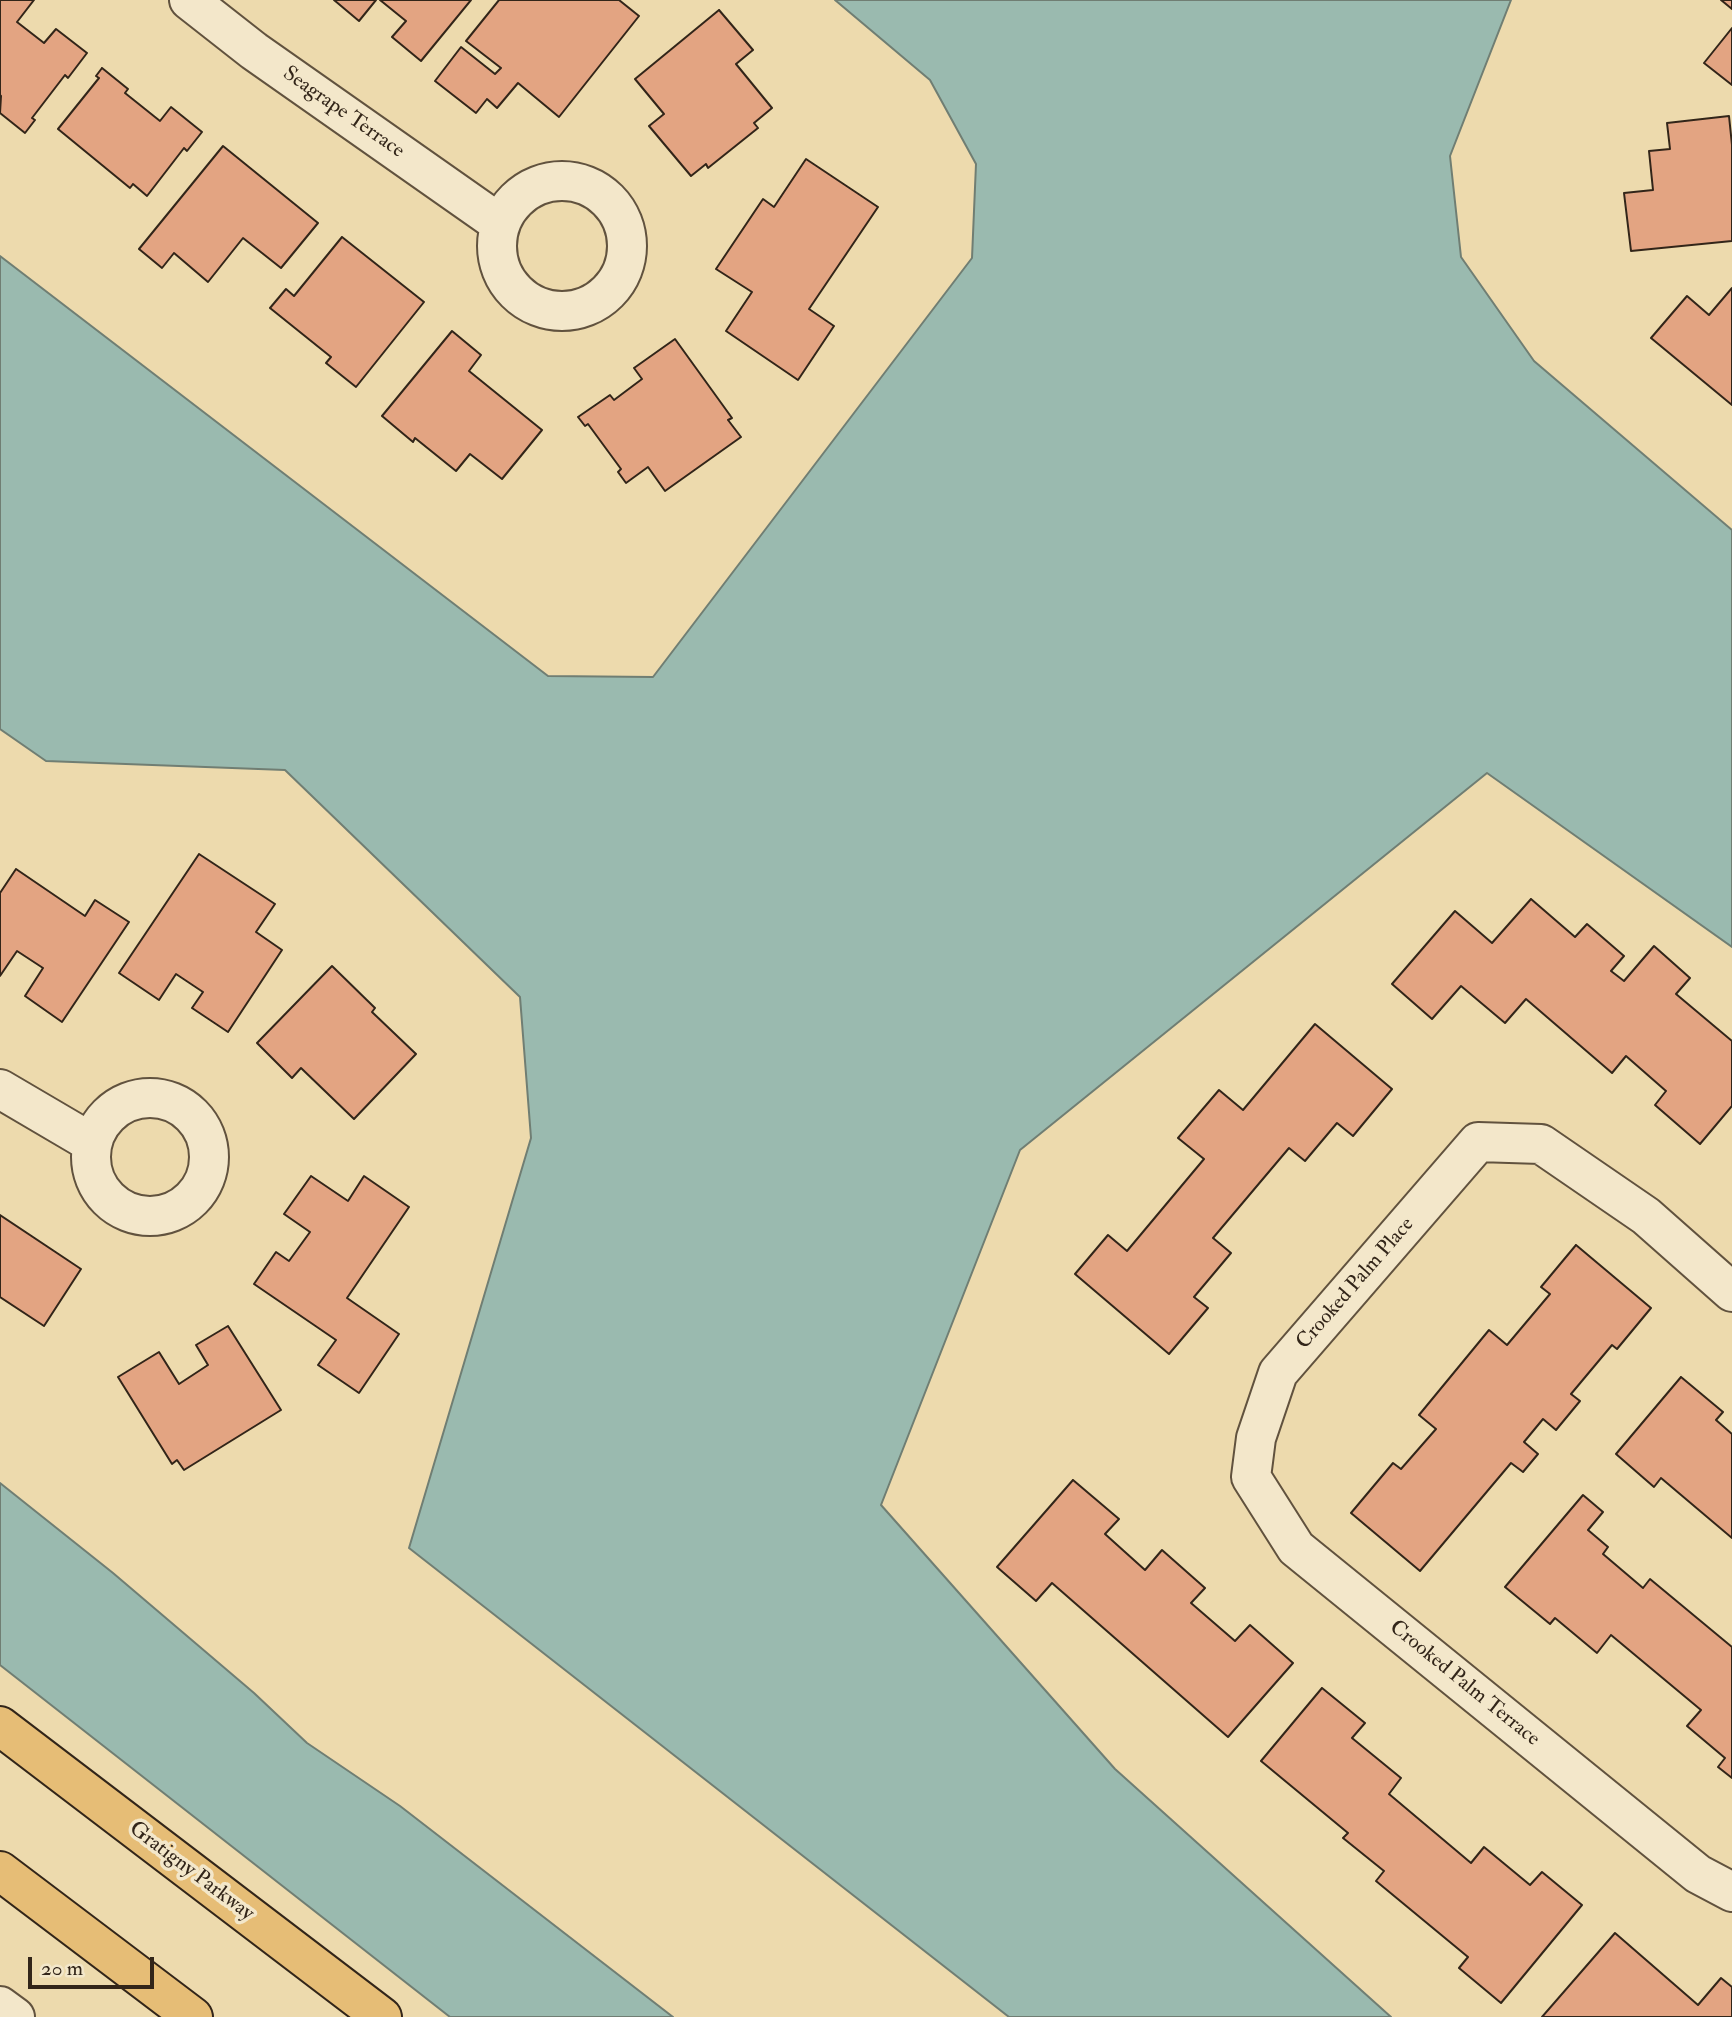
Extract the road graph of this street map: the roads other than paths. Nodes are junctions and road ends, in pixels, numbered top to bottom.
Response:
1 (189, 0) edge
2 (499, 223) dead end
3 (0, 1089) edge
4 (92, 1143) dead end
5 (1732, 1292) edge
6 (1256, 1438) joint
7 (0, 1726) edge
8 (0, 1871) edge
9 (1732, 1892) edge
10 (0, 2006) edge
11 (15, 2017) edge
12 (193, 2017) edge
13 (382, 2017) edge

1 - 2 street, Seagrape Terrace
3 - 4 street
5 - 6 street, Crooked Palm Place
6 - 9 street, Crooked Palm Terrace
7 - 13 highway, Gratigny Parkway
8 - 12 highway
10 - 11 street

